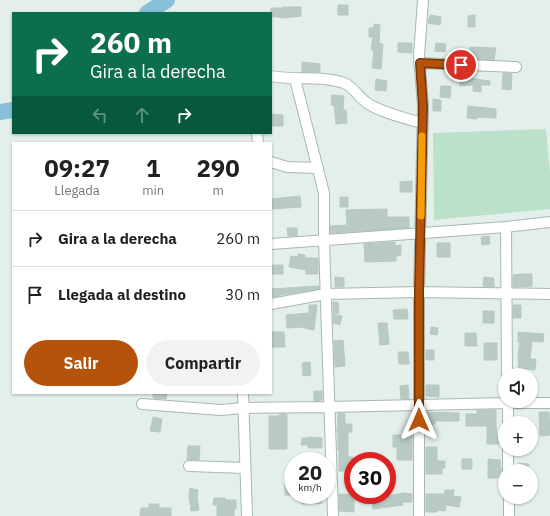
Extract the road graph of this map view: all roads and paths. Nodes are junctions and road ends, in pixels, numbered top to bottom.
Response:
1 (423, 0) edge
2 (420, 63) junction
3 (516, 67) dead end
4 (272, 76) edge
5 (295, 79) junction
6 (422, 123) junction
7 (272, 162) edge
8 (318, 168) junction
9 (550, 222) edge
10 (506, 228) junction
11 (420, 234) junction
12 (324, 241) junction
13 (272, 244) edge
14 (419, 292) junction
15 (506, 293) junction
16 (326, 294) junction
17 (550, 294) edge
18 (272, 304) edge
19 (507, 368) edge
20 (243, 394) edge
21 (498, 402) edge
22 (538, 403) edge
23 (550, 403) edge
24 (142, 404) dead end
25 (419, 404) junction
26 (330, 407) junction
27 (243, 408) junction
28 (189, 466) dead end
29 (245, 468) junction
30 (509, 504) edge
31 (247, 516) edge
32 (332, 516) edge
33 (420, 516) edge
34 (509, 516) edge

1 - 2 street
2 - 3 street
2 - 6 street
4 - 5 street
5 - 6 street
5 - 8 street
6 - 11 street
7 - 8 street
8 - 12 street
9 - 10 street
10 - 11 street
10 - 15 street
11 - 12 street
11 - 14 street
12 - 13 street
12 - 16 street
14 - 15 street
14 - 16 street
14 - 25 street
15 - 17 street
15 - 19 street
16 - 18 street
16 - 26 street
20 - 27 street
21 - 25 street
22 - 23 street
24 - 27 street
25 - 26 street
25 - 33 street
26 - 27 street
26 - 32 street
27 - 29 street
28 - 29 street
29 - 31 street
30 - 34 street

